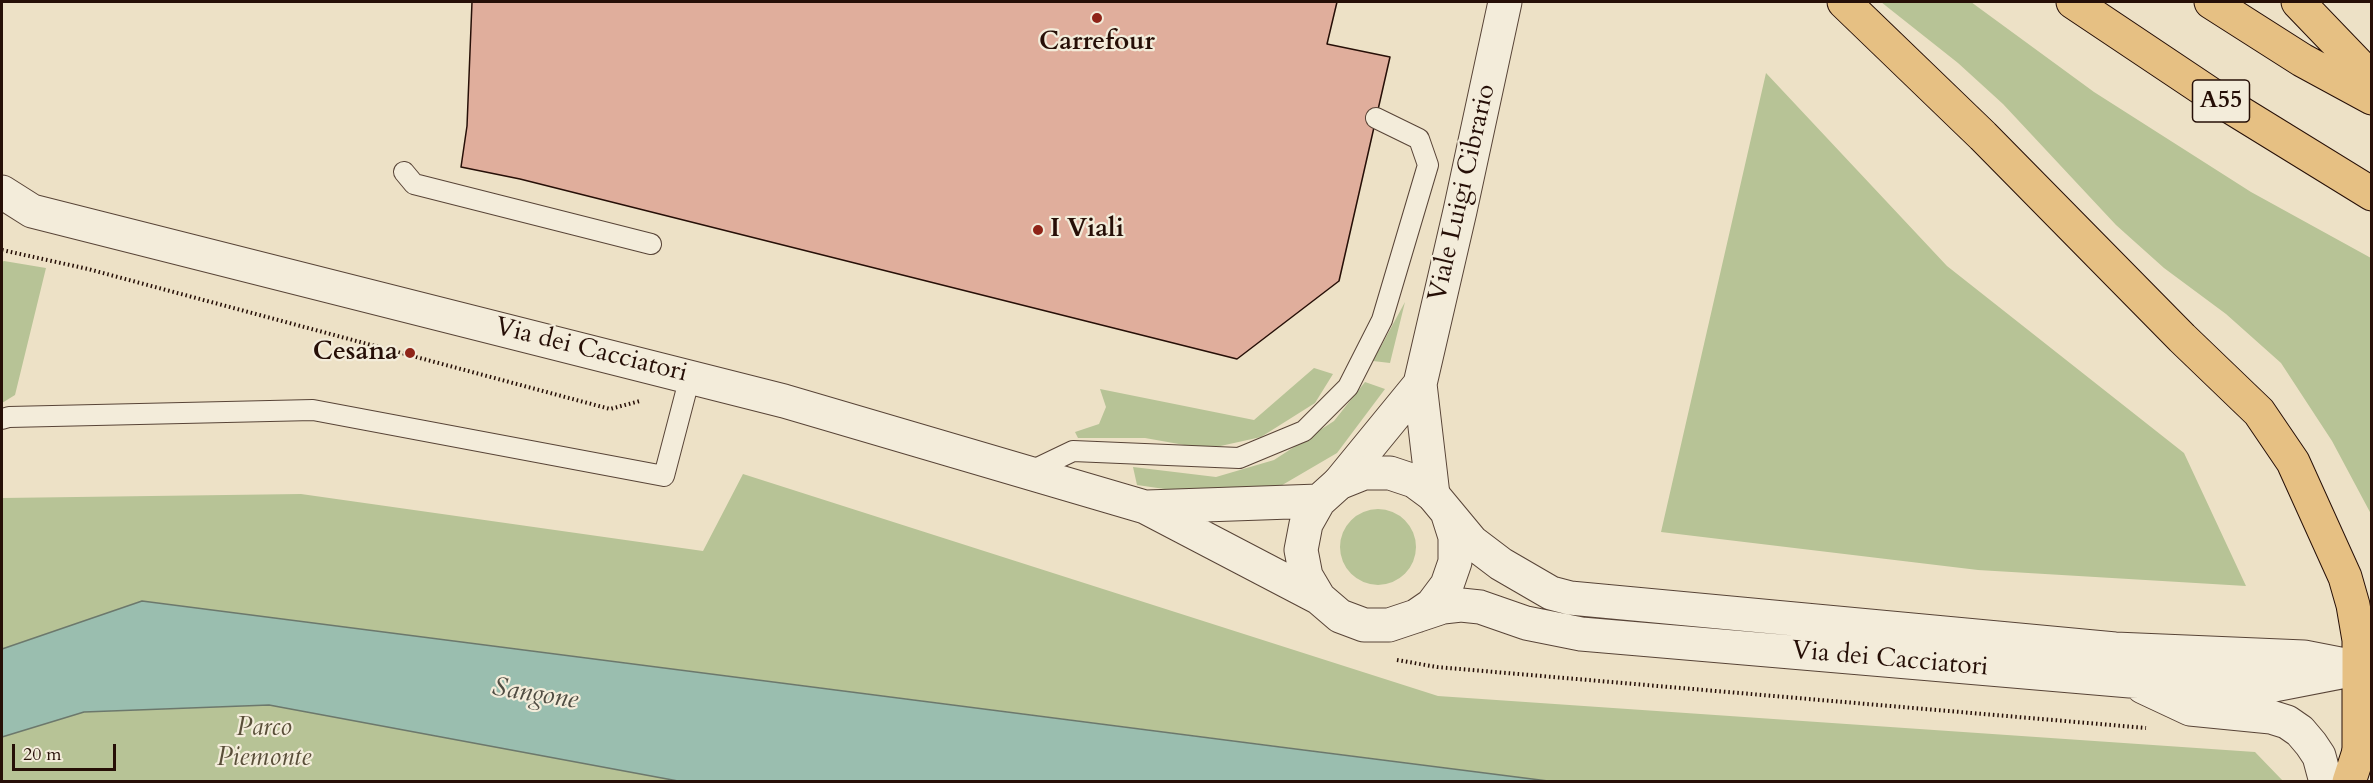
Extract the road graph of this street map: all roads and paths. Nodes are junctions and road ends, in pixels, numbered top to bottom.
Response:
1 (1505, 2) edge
2 (1844, 2) edge
3 (2073, 2) edge
4 (2211, 2) edge
5 (2298, 2) edge
6 (2372, 79) edge
7 (2372, 98) edge
8 (1376, 118) dead end
9 (404, 172) dead end
10 (2, 192) edge
11 (2372, 194) edge
12 (32, 211) junction
13 (2, 220) edge
14 (651, 244) dead end
15 (2, 250) edge
16 (691, 383) junction
17 (1420, 384) junction
18 (2, 419) edge
19 (1027, 473) junction
20 (1329, 492) junction
21 (1441, 505) junction
22 (1145, 507) junction
23 (1319, 598) junction
24 (1412, 618) junction
25 (2366, 659) edge
26 (2130, 681) junction
27 (2372, 715) edge
28 (2354, 767) edge
29 (2326, 782) edge

1 - 17 street, Viale Luigi Cibrario
2 - 25 main road
3 - 11 main road, A55
4 - 7 main road
5 - 6 main road
8 - 19 lane
9 - 14 lane
10 - 12 street, Via dei Cacciatori
12 - 13 street
12 - 16 street, Via dei Cacciatori
15 - 16 path
16 - 18 lane
16 - 19 street, Via dei Cacciatori
17 - 20 street
17 - 21 street
19 - 22 street, Via dei Cacciatori
20 - 21 street, Via dei Cacciatori
20 - 22 street, Via dei Cacciatori
20 - 23 street, Via dei Cacciatori
21 - 24 street, Via dei Cacciatori
21 - 25 street, Via dei Cacciatori
22 - 23 street, Via dei Cacciatori
23 - 24 street, Via dei Cacciatori
24 - 26 street, Via dei Cacciatori
25 - 26 street, Via dei Cacciatori
25 - 28 main road
26 - 29 street
27 - 28 main road

